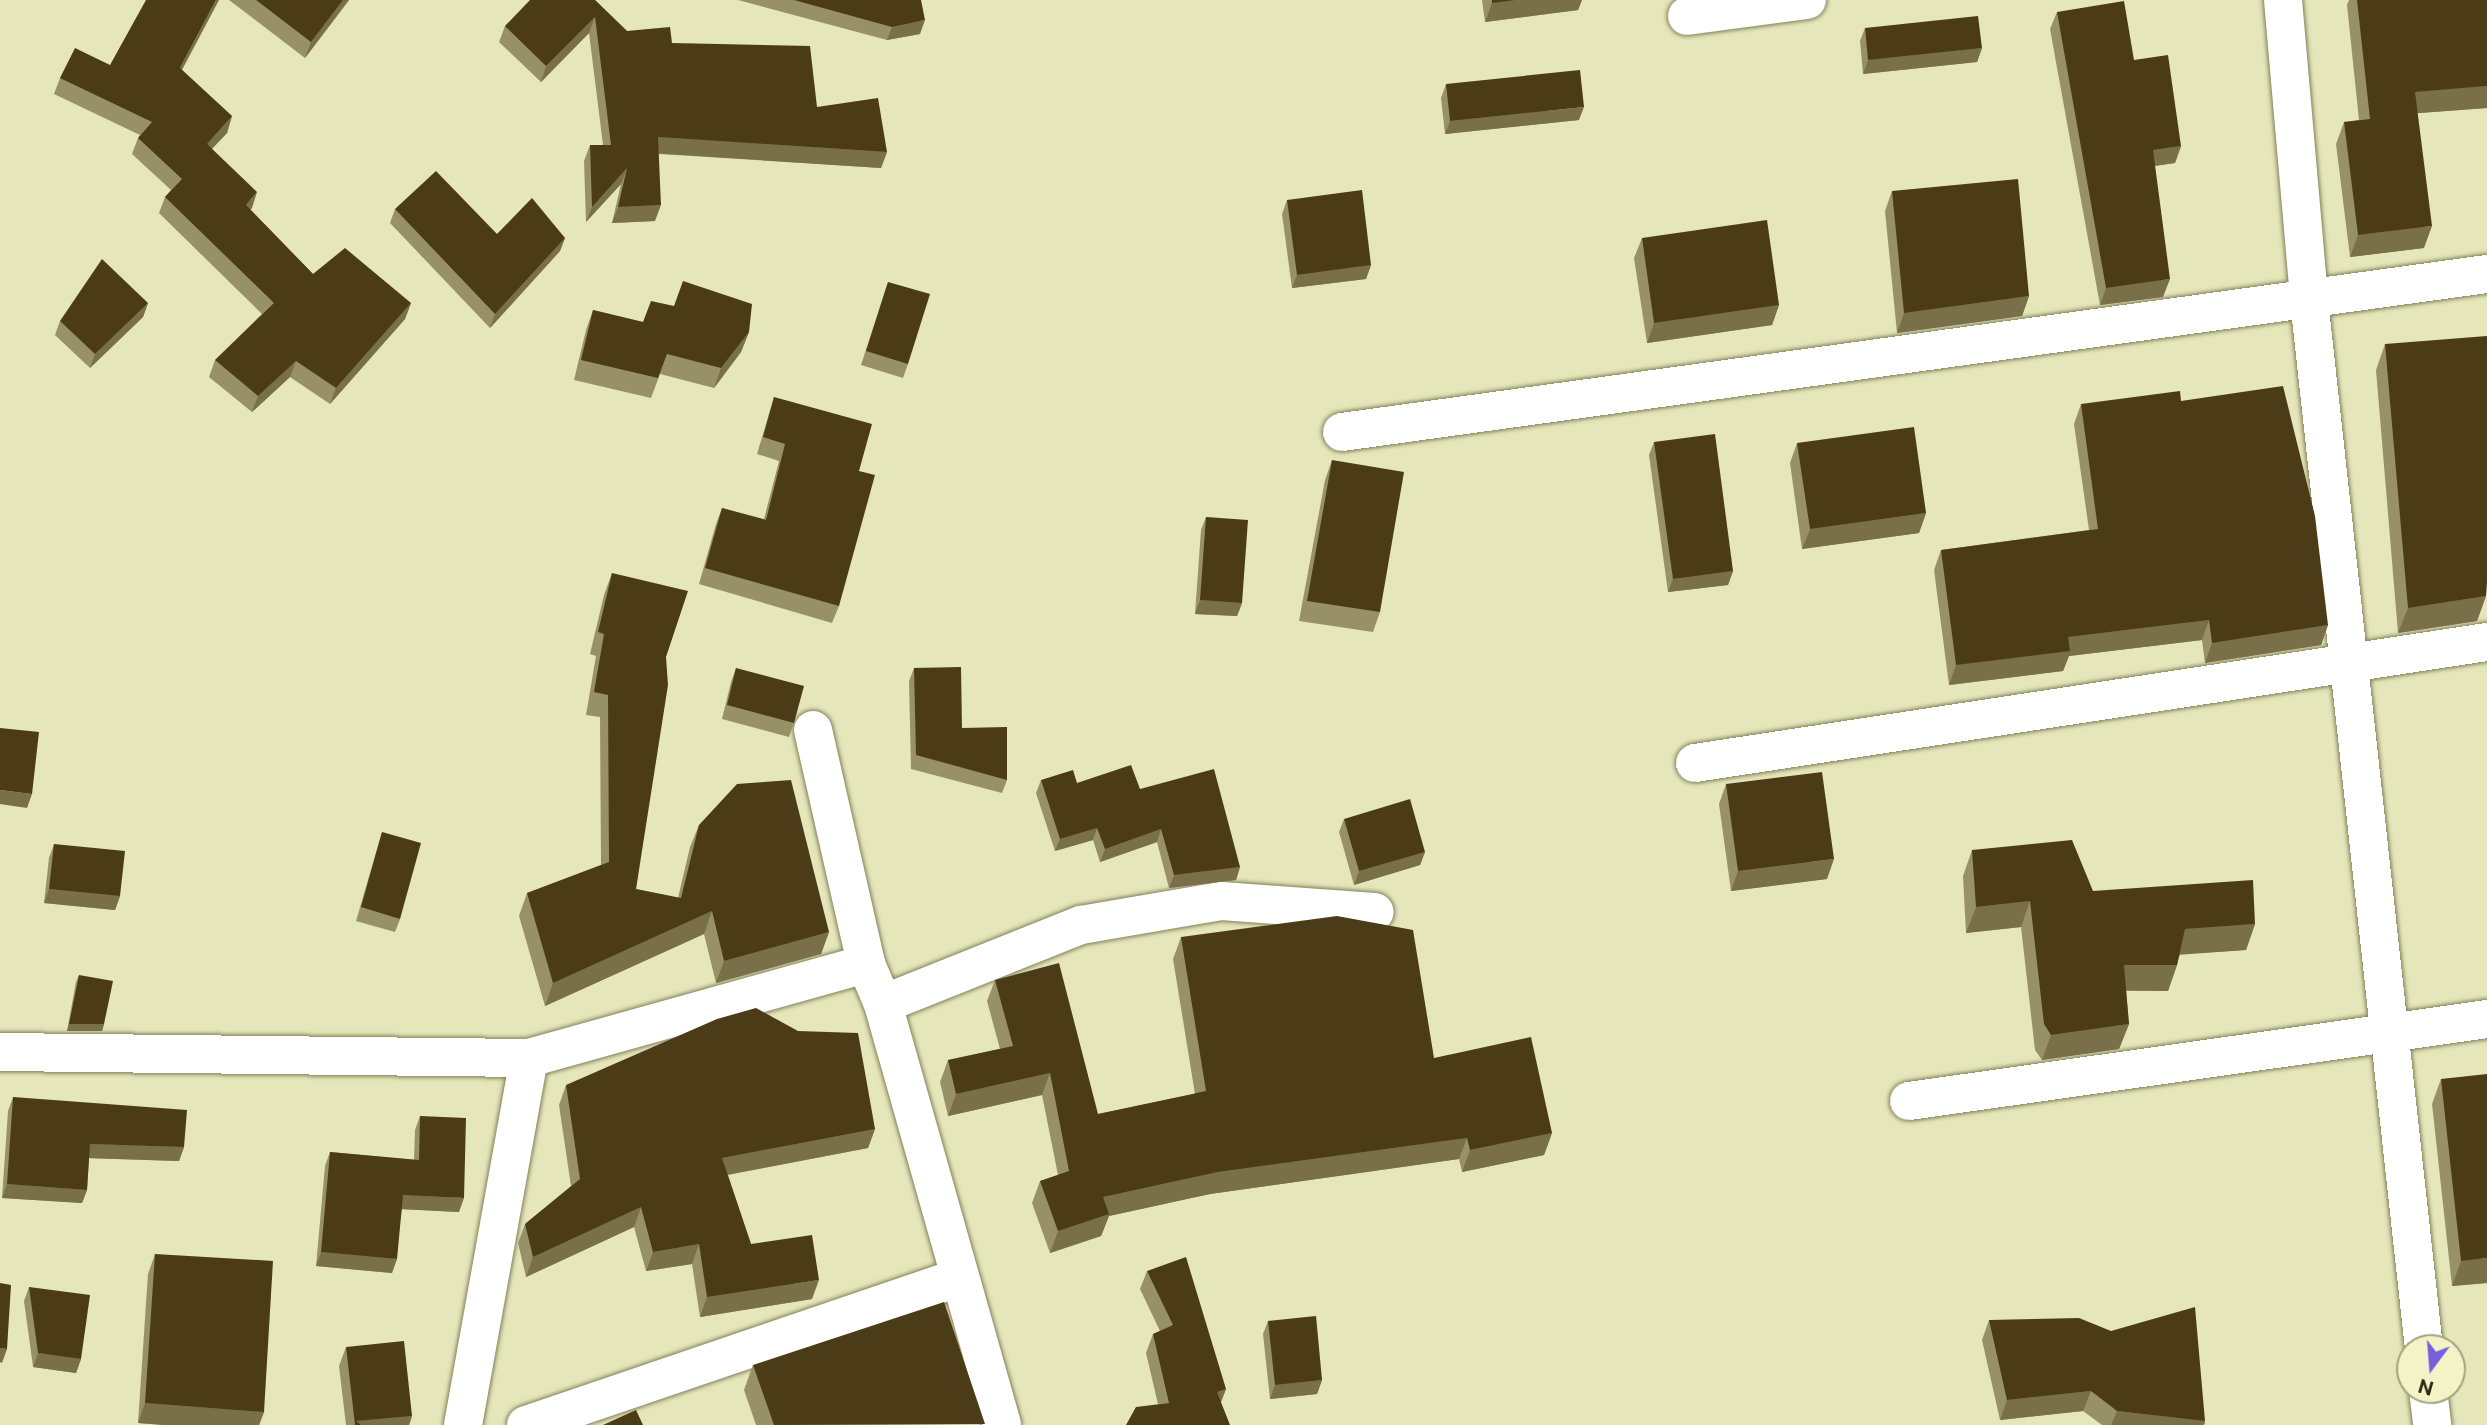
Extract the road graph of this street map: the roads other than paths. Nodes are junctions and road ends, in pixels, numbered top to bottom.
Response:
1 (1807, 0) edge
2 (2283, 0) edge
3 (1687, 16) dead end
4 (2487, 274) edge
5 (2309, 300) junction
6 (1342, 432) dead end
7 (2487, 642) edge
8 (2351, 660) junction
9 (813, 730) dead end
10 (1695, 763) dead end
11 (1375, 912) dead end
12 (866, 964) junction
13 (883, 1004) junction
14 (2487, 1019) edge
15 (2390, 1030) junction
16 (0, 1052) edge
17 (529, 1058) junction
18 (1909, 1101) dead end
19 (956, 1279) junction
20 (2423, 1334) edge
21 (2430, 1404) edge
22 (463, 1425) edge
23 (526, 1425) edge
24 (1002, 1425) edge
25 (2432, 1425) edge

1 - 3 street
2 - 5 street
4 - 5 street
5 - 6 street
5 - 8 street
7 - 8 street
8 - 10 street
8 - 15 street
9 - 12 street
11 - 13 street
12 - 13 street
12 - 17 street
13 - 19 street
14 - 15 street
15 - 18 street
15 - 20 street
16 - 17 street
17 - 22 street
19 - 23 street
19 - 24 street
21 - 25 street

